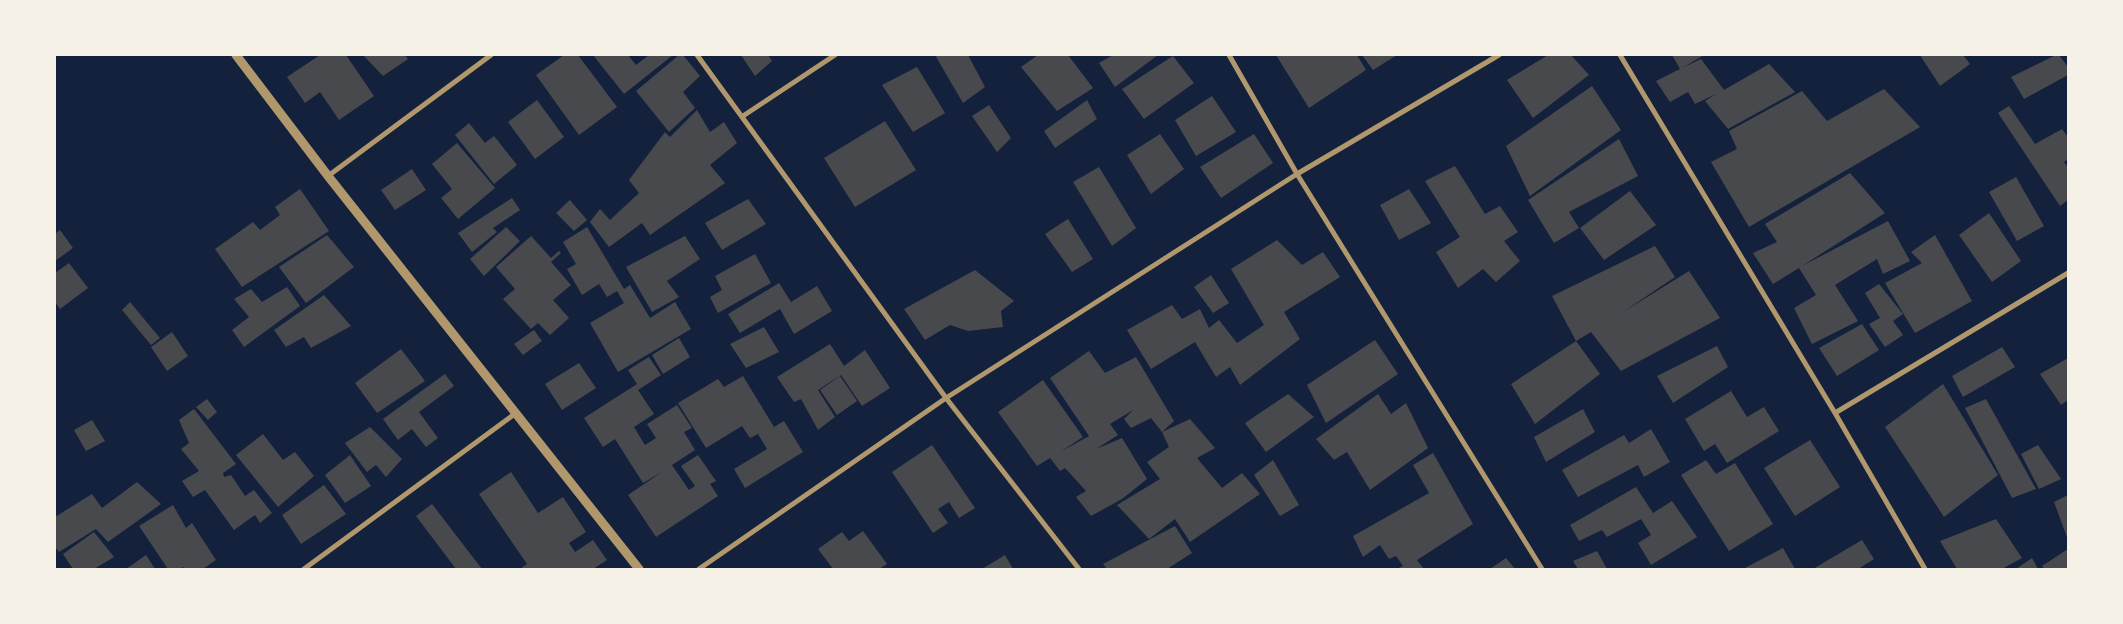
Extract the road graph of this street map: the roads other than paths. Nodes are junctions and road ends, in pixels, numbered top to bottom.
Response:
1 (236, 55) edge
2 (491, 55) edge
3 (697, 55) edge
4 (834, 55) edge
5 (1229, 55) edge
6 (1499, 55) edge
7 (1620, 55) edge
8 (743, 116) junction
9 (1297, 174) junction
10 (328, 176) junction
11 (2068, 273) edge
12 (946, 398) junction
13 (516, 413) junction
14 (1835, 413) junction
15 (304, 569) edge
16 (639, 569) edge
17 (698, 569) edge
18 (1078, 569) edge
19 (1542, 569) edge
20 (1925, 569) edge

1 - 10 street
2 - 10 street
3 - 8 street
4 - 8 street
5 - 9 street
6 - 9 street
7 - 14 street
8 - 12 street
9 - 12 street
9 - 19 street
10 - 13 street
11 - 14 street
12 - 17 street
12 - 18 street
13 - 15 street
13 - 16 street
14 - 20 street

